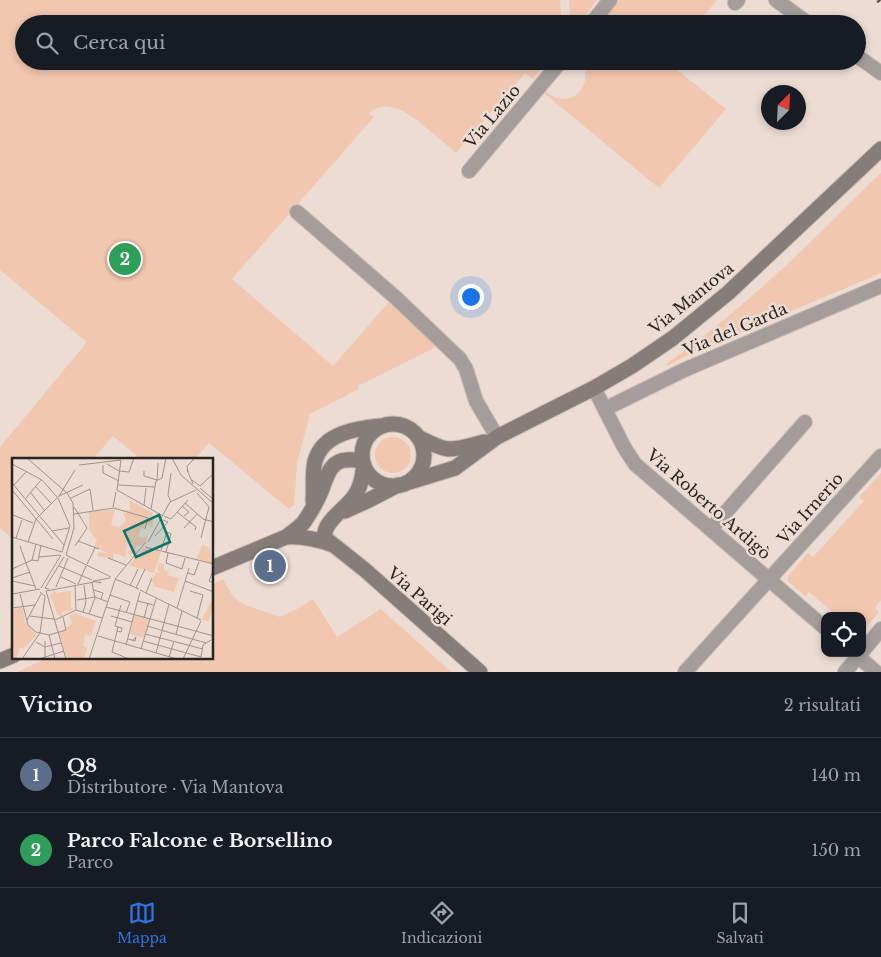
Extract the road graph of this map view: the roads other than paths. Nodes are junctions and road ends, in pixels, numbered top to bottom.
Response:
1 (610, 0) edge
2 (776, 0) edge
3 (598, 15) edge
4 (796, 15) edge
5 (866, 62) edge
6 (553, 70) edge
7 (881, 73) edge
8 (881, 150) edge
9 (469, 171) dead end
10 (298, 212) dead end
11 (881, 286) edge
12 (594, 388) junction
13 (605, 409) junction
14 (805, 422) dead end
15 (382, 426) junction
16 (418, 437) junction
17 (495, 438) junction
18 (881, 456) edge
19 (363, 463) junction
20 (402, 484) junction
21 (311, 510) junction
22 (337, 515) junction
23 (711, 529) junction
24 (286, 536) junction
25 (336, 546) junction
26 (214, 567) edge
27 (769, 580) junction
28 (821, 625) edge
29 (881, 629) edge
30 (866, 646) edge
31 (12, 655) edge
32 (857, 657) edge
33 (862, 657) edge
34 (0, 660) edge
35 (480, 672) edge
36 (685, 672) edge
37 (845, 672) edge
38 (876, 672) edge

1 - 3 street
2 - 4 street
5 - 7 street
6 - 9 street, Via Lazio
8 - 12 main road, Via Mantova
10 - 17 street
11 - 13 street, Via del Garda
12 - 13 street, Via Roberto Ardigò
12 - 17 main road, Via Mantova
13 - 23 street, Via Roberto Ardigò
14 - 23 street
15 - 16 main road, Via Mantova
15 - 19 main road
15 - 21 main road, Via Mantova
16 - 17 main road, Via Mantova
16 - 20 main road
17 - 20 main road, Via Mantova
18 - 27 street, Via Irnerio
19 - 20 main road
19 - 21 main road, Via Mantova
19 - 22 main road, Via Parigi
20 - 22 main road
21 - 24 main road, Via Mantova
22 - 25 main road, Via Parigi
23 - 27 street, Via Roberto Ardigò
24 - 25 main road, Via Parigi
24 - 26 main road, Via Mantova
25 - 35 main road, Via Parigi
27 - 28 street, Via Roberto Ardigò
27 - 36 street, Via Irnerio
29 - 30 street
31 - 34 main road
32 - 37 street
33 - 38 street

